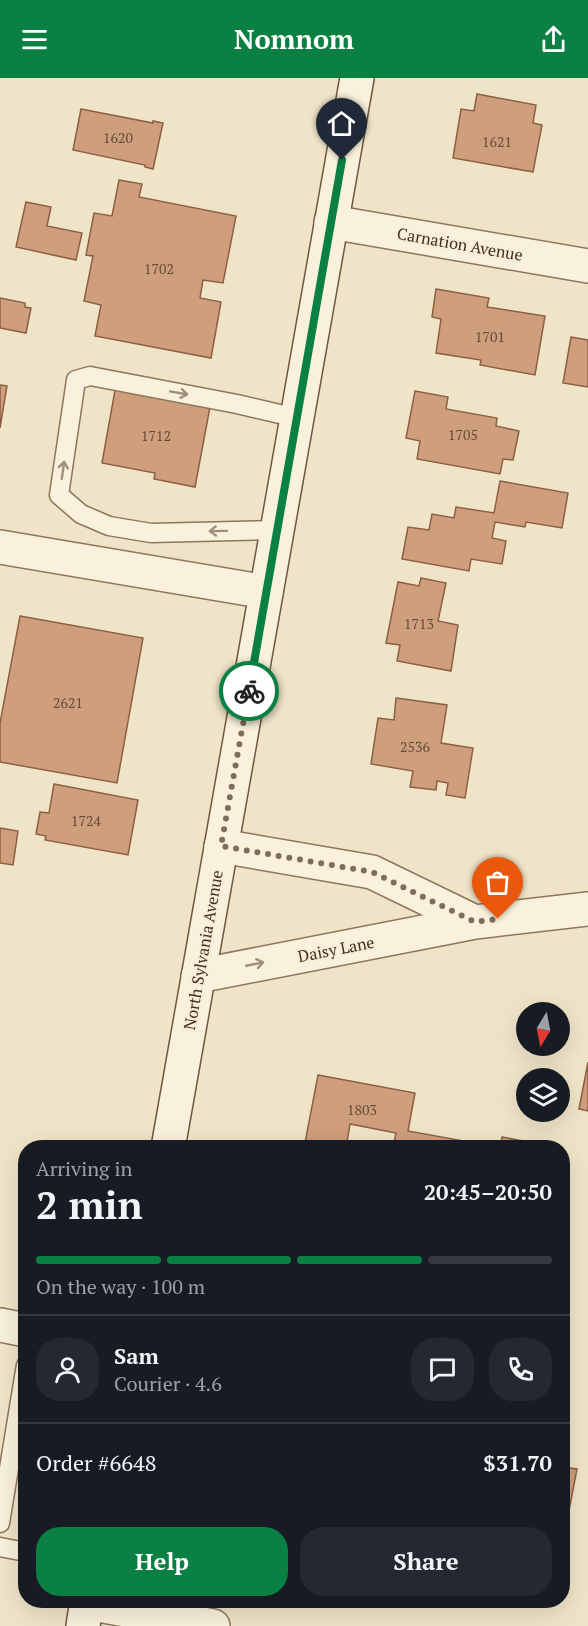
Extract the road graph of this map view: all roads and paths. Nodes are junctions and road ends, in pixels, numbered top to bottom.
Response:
1 (357, 78) edge
2 (331, 222) junction
3 (588, 266) edge
4 (297, 418) junction
5 (277, 530) junction
6 (0, 547) edge
7 (266, 592) junction
8 (221, 846) junction
9 (588, 909) edge
10 (475, 922) junction
11 (198, 976) junction
12 (169, 1140) edge
13 (0, 1325) edge
14 (18, 1328) edge
15 (18, 1414) edge
16 (0, 1523) edge
17 (0, 1547) edge
18 (18, 1550) edge
19 (86, 1610) edge
20 (213, 1626) edge

1 - 2 street, North Sylvania Avenue
2 - 3 street, Carnation Avenue
2 - 4 street, North Sylvania Avenue
4 - 5 street, North Sylvania Avenue
5 -> 4 lane
5 - 7 street, North Sylvania Avenue
6 - 7 street
7 - 8 street, North Sylvania Avenue
8 - 10 street
8 - 11 street, North Sylvania Avenue
9 - 10 street, Daisy Lane
11 -> 10 street, Daisy Lane
11 - 12 street, North Sylvania Avenue
13 - 14 street
15 - 16 lane
17 - 18 lane
19 - 20 street

